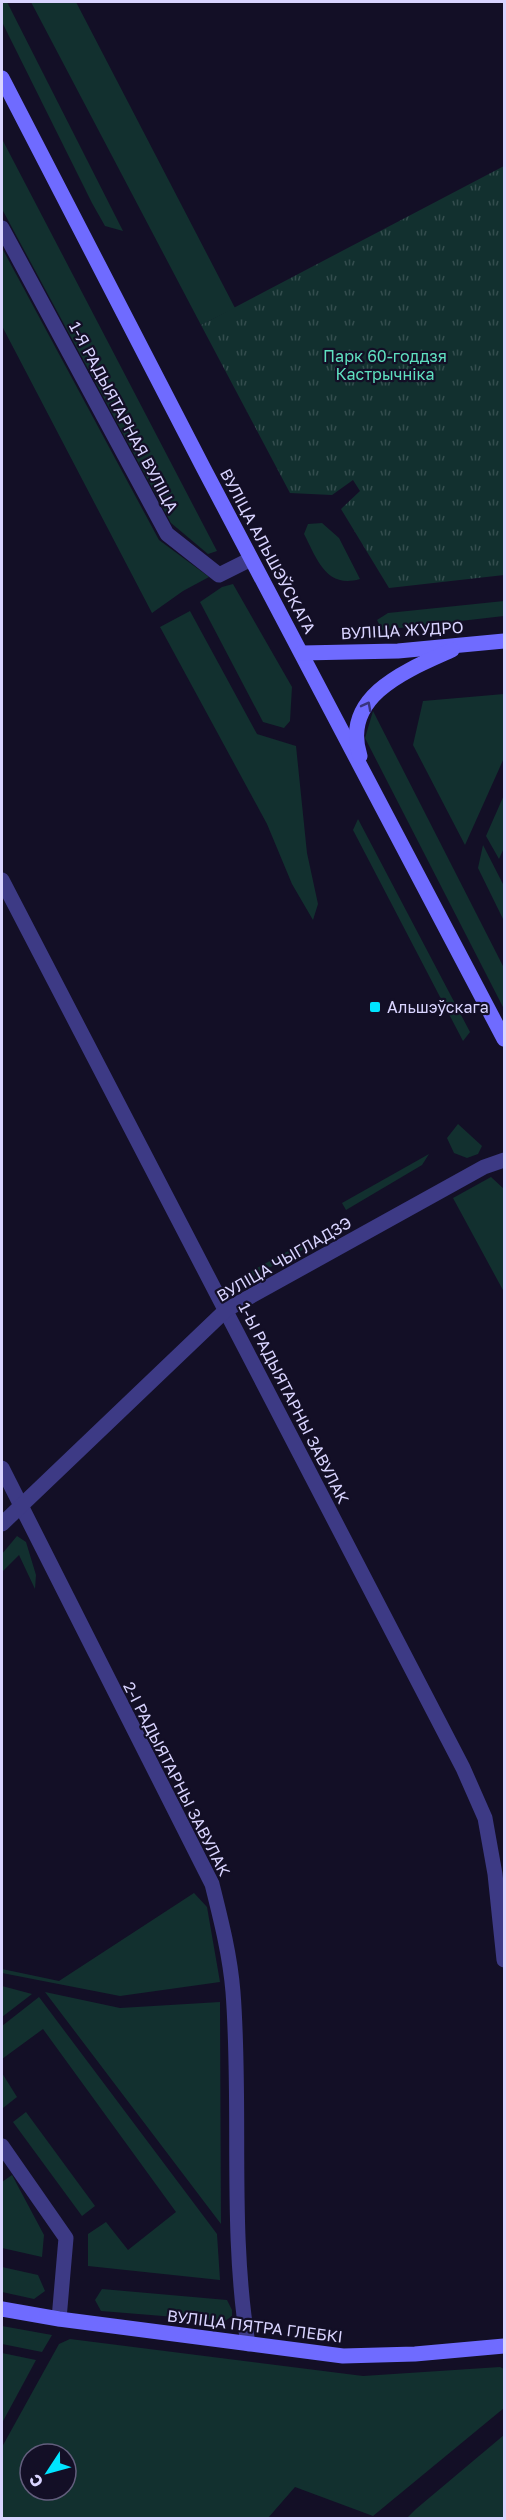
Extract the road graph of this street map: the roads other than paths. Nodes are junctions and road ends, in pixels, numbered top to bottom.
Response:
1 (2, 78) edge
2 (2, 228) edge
3 (251, 559) junction
4 (504, 641) edge
5 (462, 645) junction
6 (302, 653) junction
7 (369, 782) junction
8 (2, 880) edge
9 (504, 1039) edge
10 (504, 1160) edge
11 (226, 1310) junction
12 (2, 1468) edge
13 (19, 1506) junction
14 (2, 1524) edge
15 (504, 1960) edge
16 (2, 2146) edge
17 (2, 2309) edge
18 (59, 2319) junction
19 (248, 2344) junction
20 (504, 2346) edge

1 - 3 main road, ВУЛІЦА АЛЬШЭЎСКАГА
2 - 3 street, 1-Я РАДЫЯТАРНАЯ ВУЛІЦА
3 - 6 main road, ВУЛІЦА АЛЬШЭЎСКАГА
4 - 5 main road, ВУЛІЦА ЖУДРО
5 - 6 main road, ВУЛІЦА ЖУДРО
7 -> 5 main road
6 - 7 main road, ВУЛІЦА АЛЬШЭЎСКАГА
7 - 9 main road, ВУЛІЦА АЛЬШЭЎСКАГА
8 - 11 street, 1-Ы РАДЫЯТАРНЫ ЗАВУЛАК
10 - 11 street, ВУЛІЦА ЧЫГЛАДЗЭ
11 - 13 street, ВУЛІЦА ЧЫГЛАДЗЭ
11 - 15 street, 1-Ы РАДЫЯТАРНЫ ЗАВУЛАК
12 - 13 street, 2-І РАДЫЯТАРНЫ ЗАВУЛАК
13 - 14 street, ВУЛІЦА ЧЫГЛАДЗЭ
13 - 19 street, 2-І РАДЫЯТАРНЫ ЗАВУЛАК
16 - 18 street
17 - 18 main road, ВУЛІЦА ПЯТРА ГЛЕБКІ
18 - 19 main road, ВУЛІЦА ПЯТРА ГЛЕБКІ
19 - 20 main road, ВУЛІЦА ПЯТРА ГЛЕБКІ

